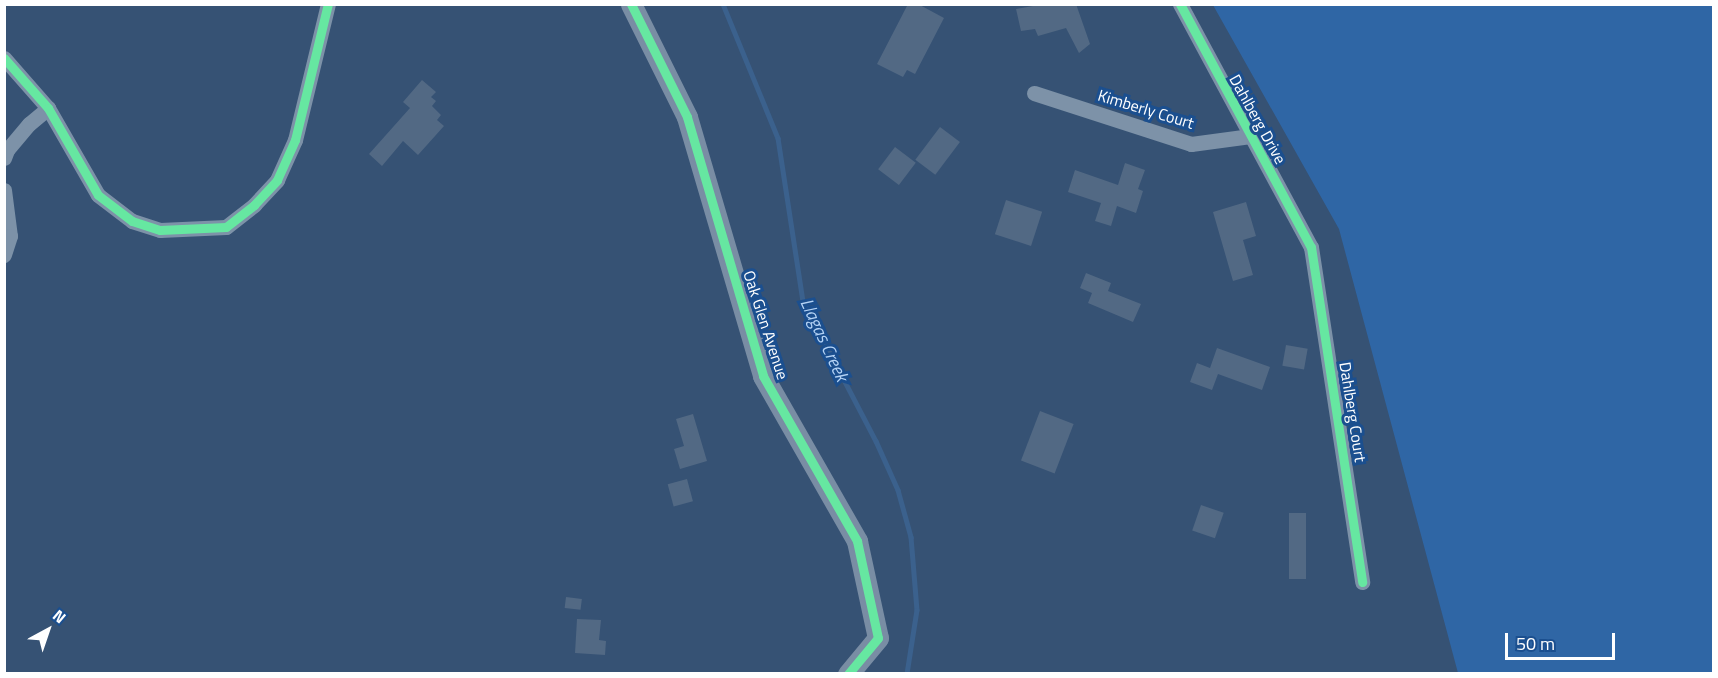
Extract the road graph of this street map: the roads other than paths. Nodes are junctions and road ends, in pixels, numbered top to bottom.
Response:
1 (328, 4) edge
2 (631, 4) edge
3 (1180, 4) edge
4 (4, 58) edge
5 (1034, 93) dead end
6 (48, 108) junction
7 (1250, 136) junction
8 (4, 158) edge
9 (4, 190) edge
10 (1311, 247) joint
11 (4, 255) edge
12 (1362, 582) dead end
13 (848, 674) edge

1 - 6 street
2 - 13 street, Oak Glen Avenue
3 - 7 street, Dahlberg Drive
4 - 6 street
5 - 7 street, Kimberly Court
6 - 8 street
7 - 10 street, Dahlberg Drive
9 - 11 street
10 - 12 street, Dahlberg Court

